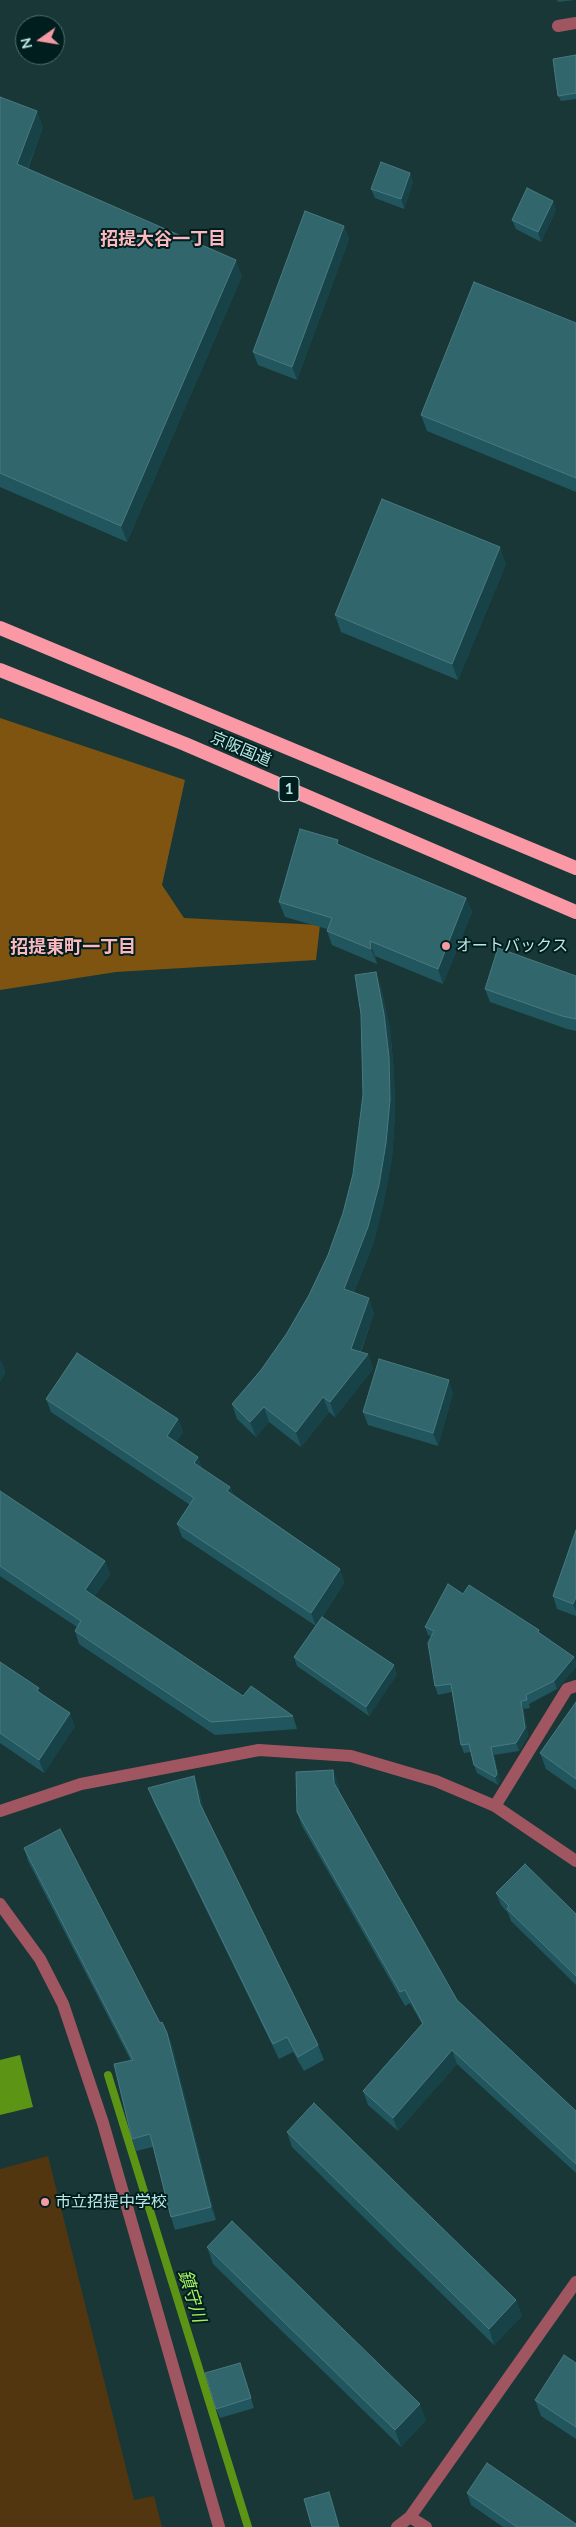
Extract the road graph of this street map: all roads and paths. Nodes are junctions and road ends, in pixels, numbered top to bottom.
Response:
1 (576, 23) edge
2 (558, 26) dead end
3 (0, 628) edge
4 (0, 670) edge
5 (576, 868) edge
6 (576, 912) edge
7 (576, 1686) edge
8 (495, 1806) junction
9 (0, 1811) edge
10 (576, 1861) edge
11 (0, 1904) edge
12 (576, 2282) edge
13 (410, 2516) junction
14 (220, 2527) edge
15 (397, 2527) edge
16 (426, 2527) edge

1 - 2 street
3 - 5 highway, 京阪国道 / 1
4 - 6 highway, 京阪国道 / 1
7 - 8 street
8 - 9 street
8 - 10 street
11 - 14 street
12 - 13 street
13 - 15 street
13 - 16 street

